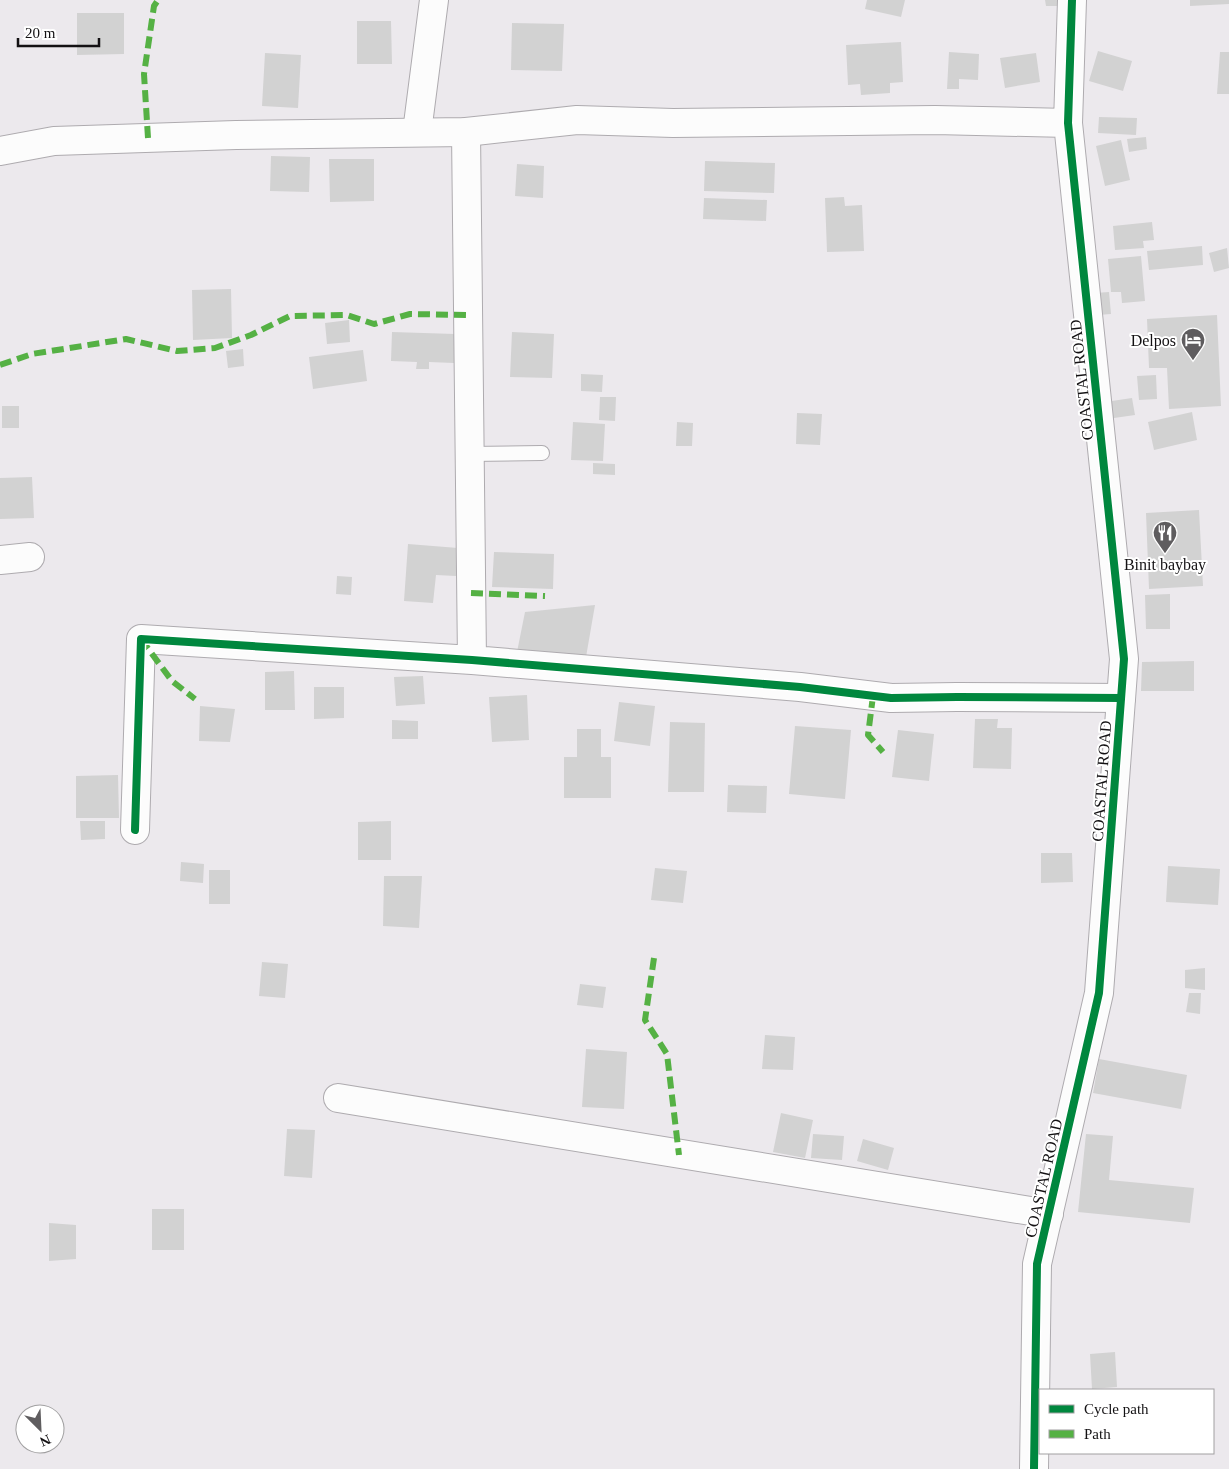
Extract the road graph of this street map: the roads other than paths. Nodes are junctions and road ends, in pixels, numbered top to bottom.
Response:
1 (434, 0) edge
2 (1072, 0) edge
3 (1068, 123) junction
4 (418, 132) junction
5 (466, 132) junction
6 (0, 151) edge
7 (542, 453) dead end
8 (469, 454) junction
9 (30, 557) dead end
10 (0, 560) edge
11 (472, 660) junction
12 (1121, 698) junction
13 (135, 830) dead end
14 (338, 1098) dead end
15 (1049, 1214) junction
16 (1034, 1469) edge

1 - 4 street
2 - 3 street, COASTAL ROAD
3 - 5 street
3 - 12 street, COASTAL ROAD
4 - 5 street
4 - 6 street
5 - 8 street
7 - 8 lane
8 - 11 street
9 - 10 street
11 - 12 street
11 - 13 street
12 - 15 street, COASTAL ROAD
14 - 15 street
15 - 16 street, COASTAL ROAD

